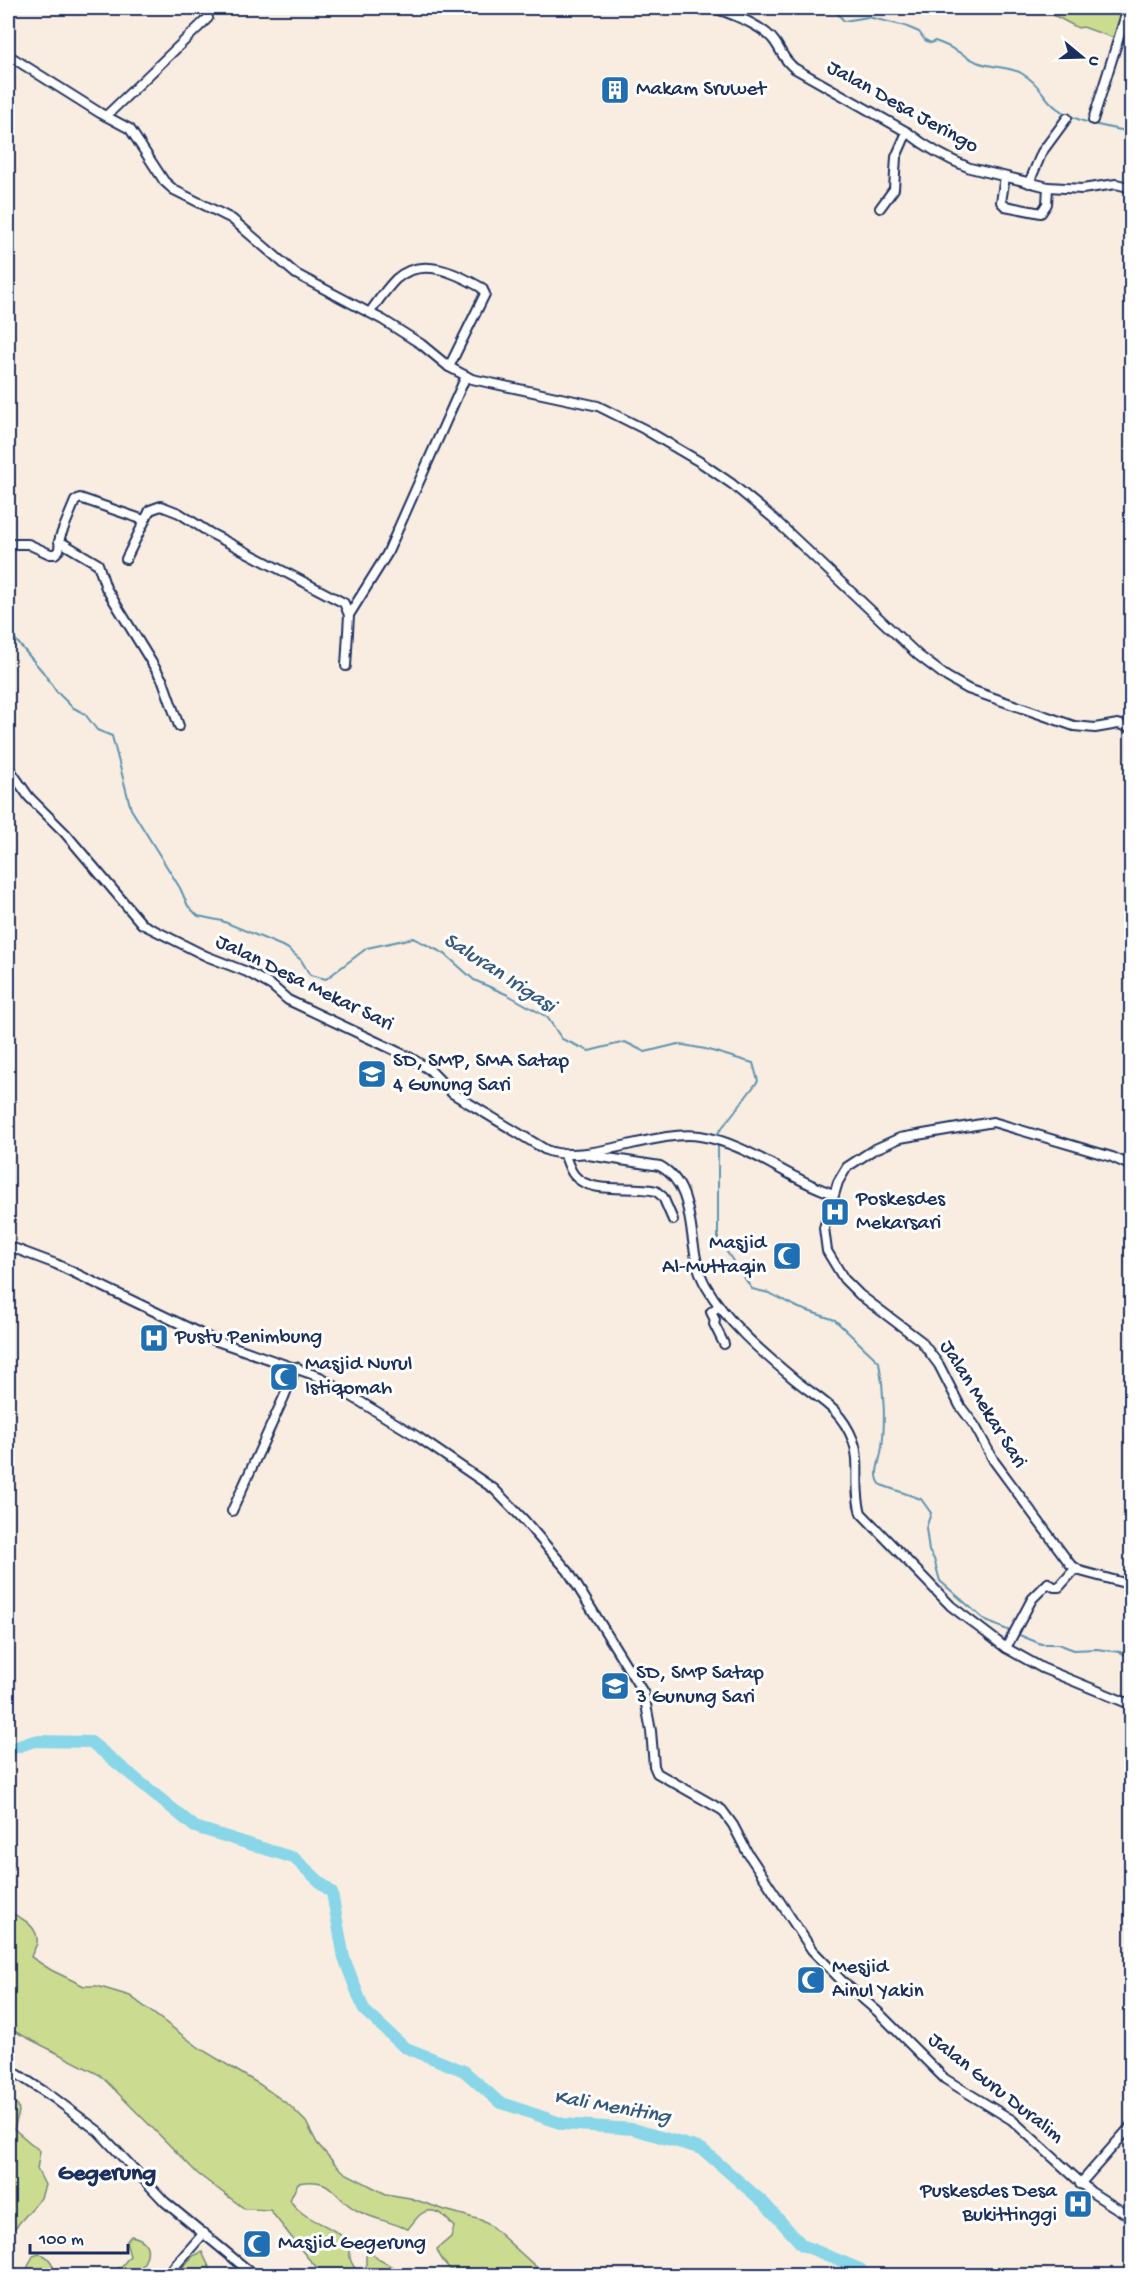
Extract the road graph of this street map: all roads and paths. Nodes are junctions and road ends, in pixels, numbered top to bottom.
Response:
1 (714, 8) edge
2 (1128, 8) edge
3 (208, 18) dead end
4 (8, 55) edge
5 (106, 116) junction
6 (1066, 118) dead end
7 (1093, 120) dead end
8 (907, 132) junction
9 (1005, 177) junction
10 (1029, 183) junction
11 (1048, 187) junction
12 (1131, 188) edge
13 (880, 208) dead end
14 (370, 312) junction
15 (449, 367) junction
16 (466, 376) junction
17 (144, 520) junction
18 (59, 541) junction
19 (8, 544) edge
20 (126, 559) dead end
21 (349, 615) junction
22 (346, 666) dead end
23 (179, 726) dead end
24 (1131, 728) edge
25 (8, 767) edge
26 (564, 1153) junction
27 (578, 1153) junction
28 (1131, 1166) edge
29 (834, 1194) junction
30 (673, 1220) dead end
31 (8, 1246) edge
32 (718, 1306) junction
33 (724, 1344) dead end
34 (296, 1368) junction
35 (232, 1511) dead end
36 (1075, 1569) junction
37 (1131, 1585) edge
38 (1006, 1648) junction
39 (1131, 1705) edge
40 (8, 2068) edge
41 (1131, 2125) edge
42 (1080, 2184) junction
43 (1131, 2218) edge
44 (204, 2233) junction
45 (166, 2276) edge
46 (255, 2276) edge

1 - 8 street, Jalan Desa Jeringo
2 - 7 street
3 - 5 street
4 - 5 street
5 - 14 street
6 - 10 street
8 - 9 street, Jalan Desa Jeringo
8 - 13 street
9 - 10 street, Jalan Desa Jeringo
9 - 11 street
10 - 11 street, Jalan Desa Jeringo
11 - 12 street, Jalan Desa Jeringo
14 - 15 street
14 - 15 street
15 - 16 street
16 - 21 street
16 - 24 street
17 - 18 street
17 - 20 street
17 - 21 street
18 - 19 street
18 - 23 street
21 - 22 street
25 - 26 street, Jalan Desa Mekar Sari
26 - 27 street, Jalan Desa Mekar Sari
26 - 30 street
27 - 29 street, Jalan Desa Mekar Sari
27 - 32 street
28 - 29 street, Jalan Mekar Sari
29 - 36 street, Jalan Mekar Sari
31 - 34 street, Jalan Guru Duralim
32 - 33 street
32 - 38 street
34 - 35 street
34 - 42 street, Jalan Guru Duralim
36 - 37 street
36 - 38 street
38 - 39 street
40 - 44 street
41 - 42 street
42 - 43 street, Jalan Guru Duralim
44 - 45 street
44 - 46 street

